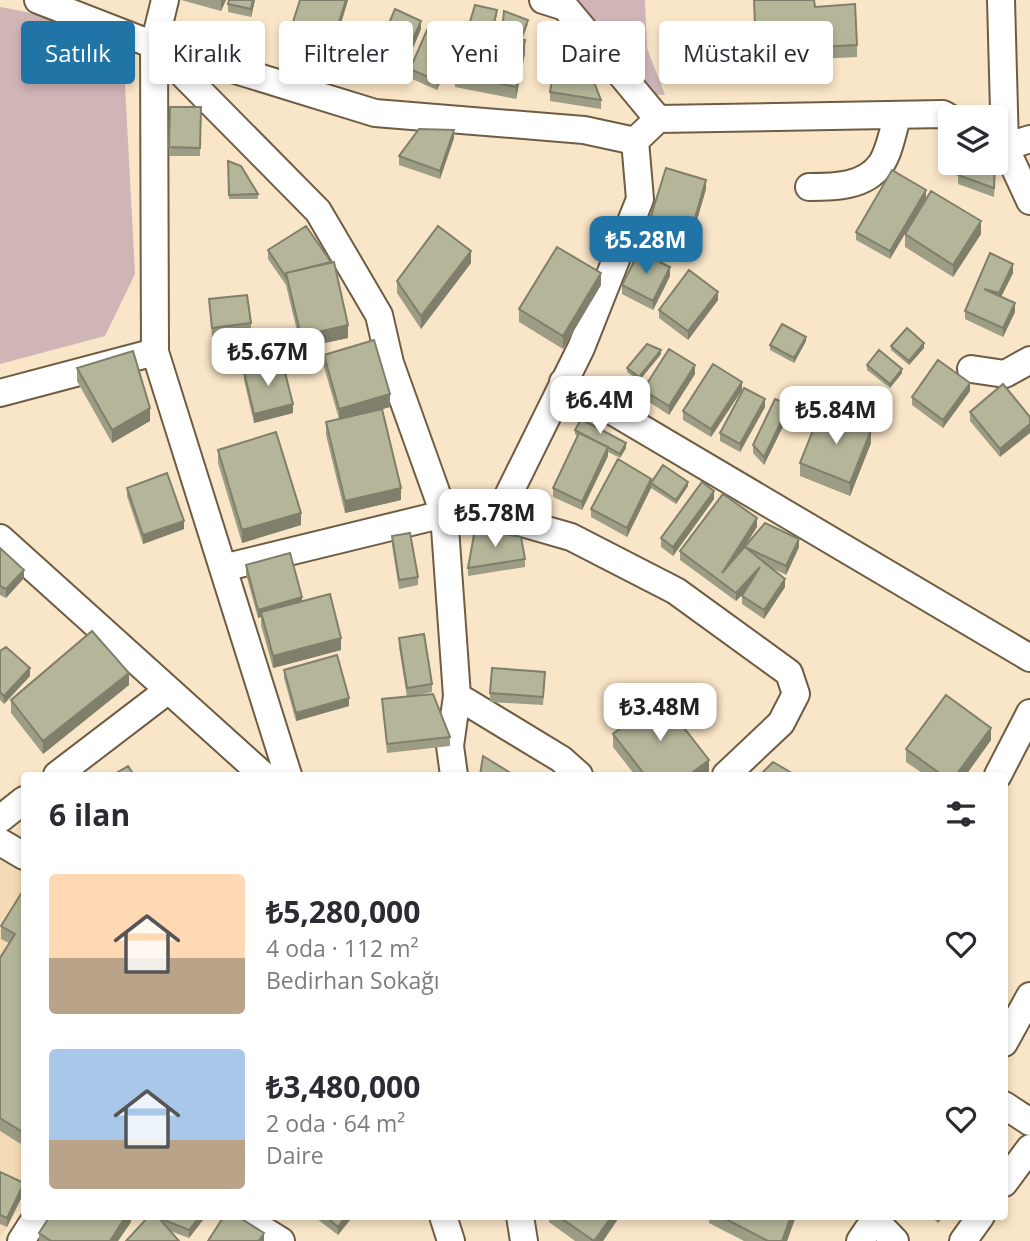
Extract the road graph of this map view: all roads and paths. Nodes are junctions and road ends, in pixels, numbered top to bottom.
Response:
1 (38, 0) edge
2 (165, 0) edge
3 (1001, 0) edge
4 (556, 3) edge
5 (160, 21) edge
6 (149, 43) edge
7 (265, 79) edge
8 (154, 84) edge
9 (193, 84) edge
10 (938, 114) edge
11 (898, 115) junction
12 (658, 120) junction
13 (635, 141) junction
14 (1010, 142) edge
15 (809, 187) dead end
16 (1030, 201) edge
17 (155, 352) junction
18 (1030, 360) edge
19 (971, 369) dead end
20 (563, 382) junction
21 (0, 393) edge
22 (444, 513) junction
23 (498, 516) junction
24 (0, 538) edge
25 (223, 568) junction
26 (1030, 658) edge
27 (167, 691) junction
28 (457, 696) junction
29 (1030, 713) edge
30 (61, 772) edge
31 (260, 772) edge
32 (287, 772) edge
33 (454, 772) edge
34 (576, 772) edge
35 (729, 772) edge
36 (1000, 772) edge
37 (21, 802) edge
38 (0, 819) edge
39 (0, 842) edge
40 (21, 854) edge
41 (1030, 996) edge
42 (1008, 1036) edge
43 (1008, 1108) edge
44 (1030, 1122) edge
45 (1030, 1148) edge
46 (1008, 1178) edge
47 (34, 1220) edge
48 (247, 1220) edge
49 (444, 1220) edge
50 (521, 1220) edge
51 (871, 1220) edge
52 (876, 1220) edge
53 (978, 1220) edge
54 (21, 1241) edge
55 (281, 1241) edge
56 (451, 1241) edge
57 (524, 1241) edge
58 (860, 1241) edge
59 (895, 1241) edge
60 (963, 1241) edge

1 - 6 street
2 - 5 street
3 - 14 street
4 - 12 street
7 - 13 street
8 - 17 street
9 - 22 street
10 - 11 street
11 - 12 street
11 - 15 street
12 - 13 street
13 - 20 street
14 - 16 street
17 - 21 street
17 - 25 street
18 - 19 street
20 - 23 street
20 - 26 street
22 - 23 street
22 - 25 street
22 - 28 street
23 - 35 street
24 - 27 street
25 - 32 street
27 - 30 street
27 - 31 street
28 - 33 street
28 - 34 street
29 - 36 street
37 - 38 street
39 - 40 street
41 - 42 street
43 - 44 street
45 - 46 street
47 - 54 street
48 - 55 street
49 - 56 street
50 - 57 street
51 - 58 street
52 - 59 street
53 - 60 street

